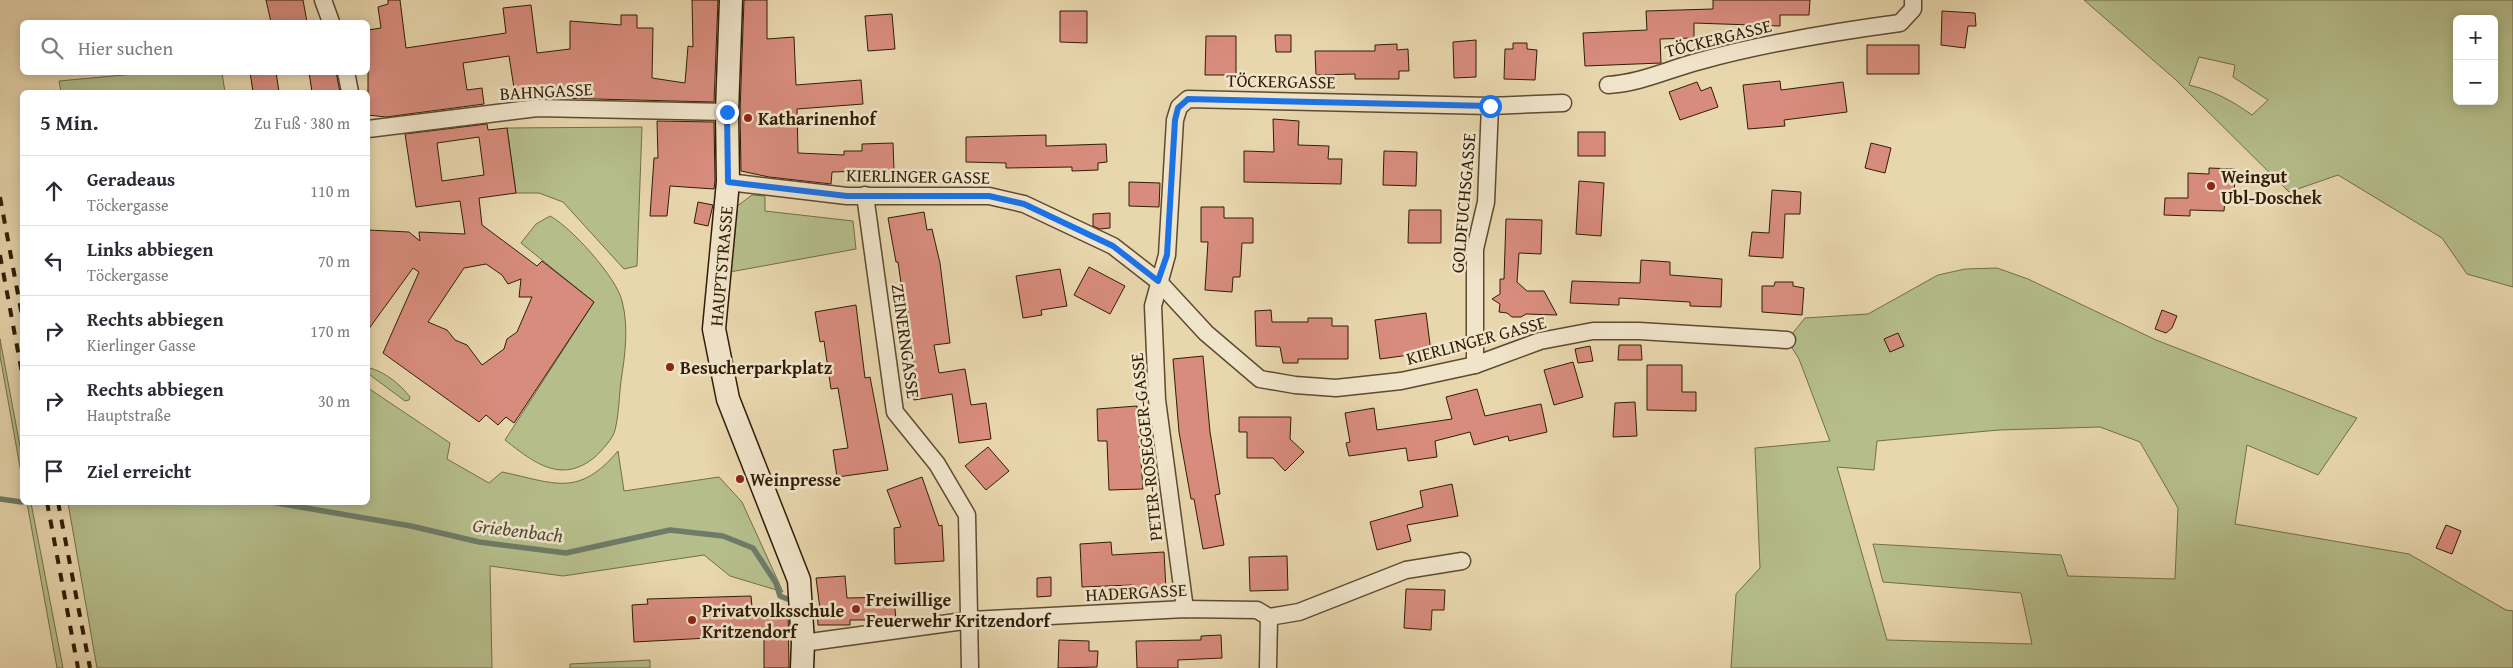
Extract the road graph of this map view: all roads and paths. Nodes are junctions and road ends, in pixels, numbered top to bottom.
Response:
1 (323, 0) edge
2 (334, 0) edge
3 (732, 0) edge
4 (1913, 0) edge
5 (330, 20) edge
6 (337, 20) edge
7 (347, 75) edge
8 (1608, 85) dead end
9 (350, 90) edge
10 (1563, 103) dead end
11 (1490, 106) junction
12 (727, 112) junction
13 (370, 129) edge
14 (728, 182) junction
15 (865, 195) junction
16 (1158, 281) junction
17 (1788, 340) dead end
18 (1475, 365) junction
19 (1462, 561) dead end
20 (1185, 608) junction
21 (1269, 617) junction
22 (971, 620) junction
23 (803, 644) junction
24 (802, 668) edge
25 (970, 668) edge
26 (1268, 668) edge

1 - 5 street
2 - 6 street
3 - 12 main road, HAUPTSTRASSE
4 - 8 street, TÖCKERGASSE
7 - 9 street
10 - 11 street, TÖCKERGASSE
11 - 16 street, TÖCKERGASSE
11 - 18 street, GOLDFUCHSGASSE
12 - 13 street, BAHNGASSE
12 - 14 main road, HAUPTSTRASSE
14 - 15 street, KIERLINGER GASSE
14 - 23 main road, HAUPTSTRASSE
15 - 16 street, KIERLINGER GASSE
15 - 22 street, ZEINERNGASSE
16 - 18 street, KIERLINGER GASSE
16 - 20 street, PETER-ROSEGGER-GASSE
17 - 18 street, KIERLINGER GASSE
19 - 21 street, HADERGASSE
20 - 21 street, HADERGASSE
20 - 22 street, HADERGASSE
21 - 26 street
22 - 23 street, HADERGASSE
22 - 25 street, ZEINERNGASSE
23 - 24 main road, HAUPTSTRASSE

